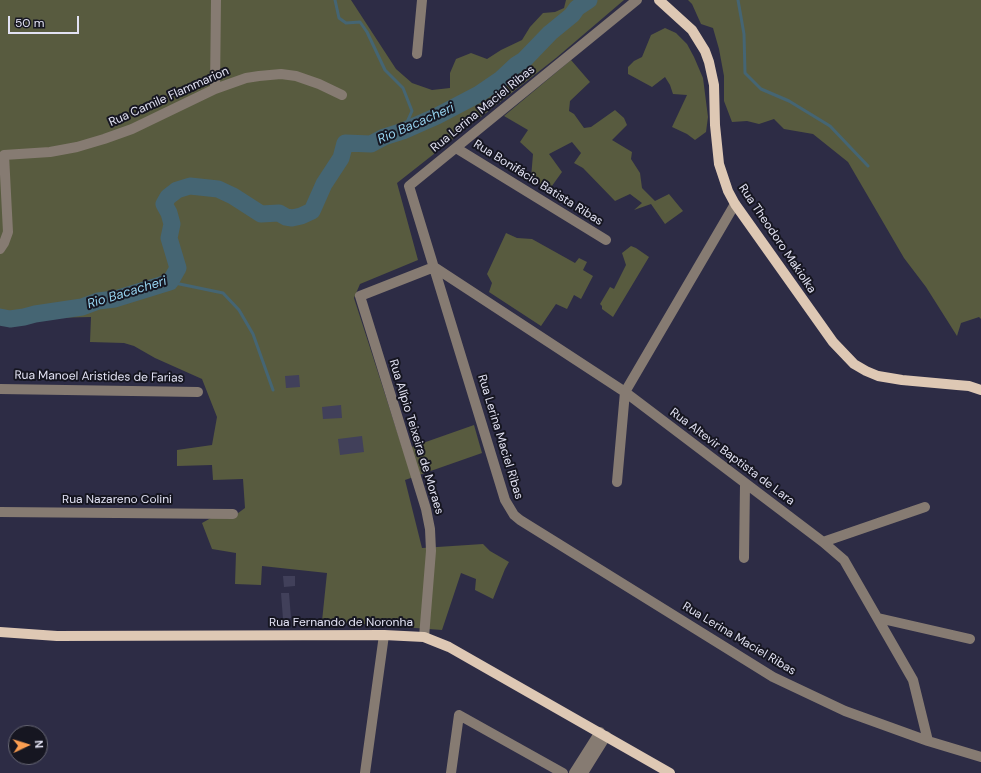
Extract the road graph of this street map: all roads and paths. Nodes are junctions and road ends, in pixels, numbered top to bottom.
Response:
1 (216, 0) edge
2 (422, 0) edge
3 (637, 0) edge
4 (660, 0) edge
5 (417, 54) dead end
6 (215, 89) junction
7 (342, 95) dead end
8 (456, 148) junction
9 (736, 204) junction
10 (606, 240) dead end
11 (0, 249) edge
12 (434, 267) junction
13 (0, 389) edge
14 (981, 390) edge
15 (198, 392) dead end
16 (625, 392) junction
17 (617, 482) dead end
18 (746, 484) junction
19 (925, 507) dead end
20 (0, 512) edge
21 (233, 514) dead end
22 (823, 542) junction
23 (744, 558) dead end
24 (878, 618) junction
25 (0, 632) edge
26 (384, 635) junction
27 (424, 637) junction
28 (970, 639) dead end
29 (603, 734) junction
30 (928, 741) junction
31 (981, 757) edge
32 (365, 773) edge
33 (451, 773) edge
34 (563, 773) edge
35 (574, 773) edge
36 (583, 773) edge
37 (670, 773) edge

1 - 6 street
2 - 5 street
3 - 8 street, Rua Lerina Maciel Ribas
4 - 9 main road, Rua Theodoro Makiolka
6 - 7 street, Rua Camile Flammarion
6 - 11 street, Rua Camile Flammarion
8 - 10 street, Rua Bonifácio Batista Ribas
8 - 12 street, Rua Lerina Maciel Ribas
9 - 14 main road, Rua Theodoro Makiolka
9 - 16 street
12 - 16 street, Rua Altevir Baptista de Lara
12 - 27 street, Rua Alípio Teixeira de Moraes
12 - 30 street, Rua Lerina Maciel Ribas
13 - 15 street, Rua Manoel Aristides de Farias
16 - 17 street
16 - 18 street, Rua Altevir Baptista de Lara
18 - 22 street, Rua Altevir Baptista de Lara
18 - 23 street
19 - 22 street
20 - 21 street, Rua Nazareno Colini
22 - 24 street, Rua Altevir Baptista de Lara
24 - 28 street
24 - 30 street, Rua Altevir Baptista de Lara
25 - 26 main road, Rua Fernando de Noronha
26 - 27 main road, Rua Fernando de Noronha
26 - 32 street
27 - 29 main road, Rua Fernando de Noronha
29 - 35 street
29 - 36 street
29 - 37 main road, Rua Fernando de Noronha
30 - 31 street, Rua Lerina Maciel Ribas
33 - 34 street

